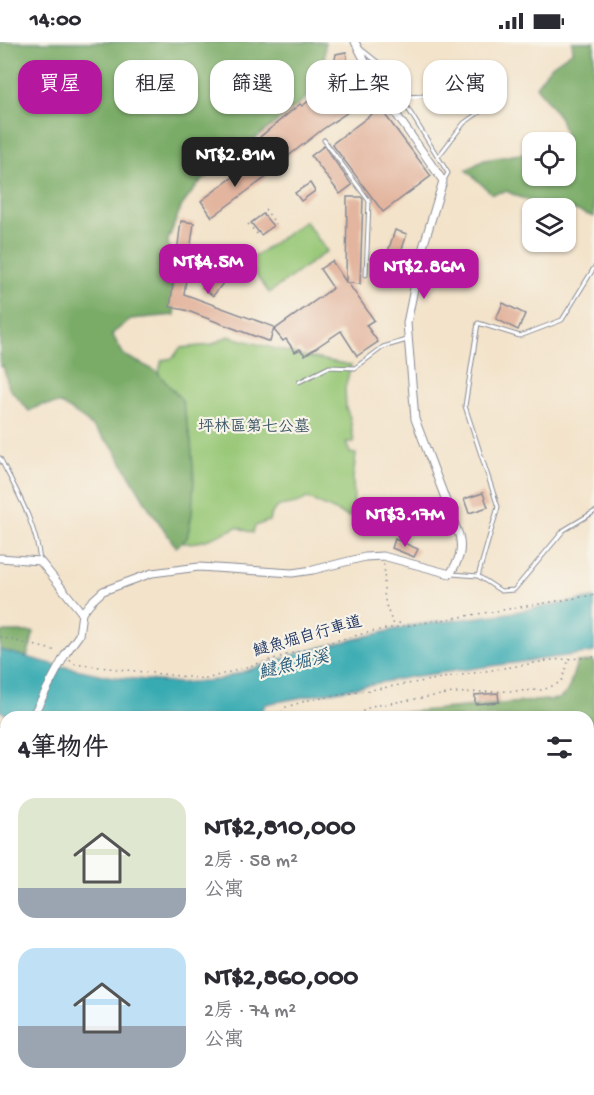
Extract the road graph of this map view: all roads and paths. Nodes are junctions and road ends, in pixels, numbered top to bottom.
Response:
1 (356, 44) edge
2 (375, 60) edge
3 (411, 112) edge
4 (477, 114) edge
5 (324, 140) dead end
6 (438, 157) junction
7 (443, 182) junction
8 (265, 209) dead end
9 (248, 224) dead end
10 (276, 224) dead end
11 (259, 236) dead end
12 (594, 268) edge
13 (366, 275) dead end
14 (409, 340) junction
15 (299, 382) dead end
16 (0, 458) edge
17 (594, 512) edge
18 (383, 556) junction
19 (0, 558) edge
20 (40, 561) junction
21 (450, 574) junction
22 (478, 576) junction
23 (594, 595) edge
24 (82, 613) junction
25 (405, 626) junction
26 (0, 637) edge
27 (66, 653) junction
28 (594, 657) edge
29 (569, 658) junction
30 (35, 711) edge
31 (283, 711) edge
32 (363, 711) edge

1 - 2 lane
1 - 7 street
3 - 6 lane
4 - 6 lane
5 - 13 lane
6 - 7 lane
7 - 14 street
8 - 10 path
9 - 11 path
12 - 22 lane
14 - 15 lane
14 - 21 street
16 - 20 lane
17 - 22 lane
18 - 21 street
18 - 24 street
18 - 25 path
19 - 20 street
20 - 24 street
21 - 22 lane
23 - 25 path, 𩻸魚堀自行車道
24 - 27 street
25 - 27 path, 𩻸魚堀自行車道
26 - 27 path, 𩻸魚堀自行車道
27 - 30 street
28 - 29 path
29 - 31 path
29 - 32 path

